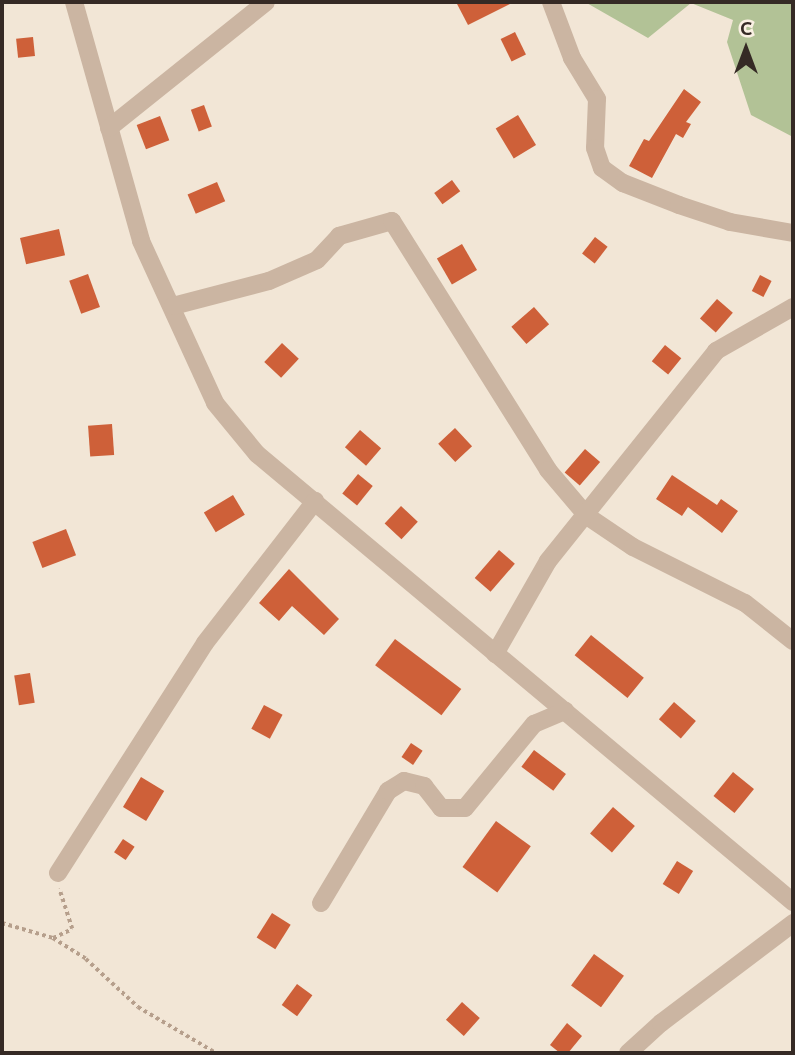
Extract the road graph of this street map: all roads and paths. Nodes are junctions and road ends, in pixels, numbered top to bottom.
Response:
1 (74, 2) edge
2 (266, 2) edge
3 (551, 2) edge
4 (110, 128) junction
5 (793, 233) edge
6 (173, 306) junction
7 (793, 307) edge
8 (315, 501) junction
9 (587, 516) junction
10 (792, 637) edge
11 (495, 654) junction
12 (565, 711) junction
13 (58, 873) joint
14 (321, 902) dead end
15 (793, 902) edge
16 (2, 923) edge
17 (793, 923) edge
18 (53, 938) junction
19 (216, 1053) edge
20 (628, 1053) edge

1 - 4 street
2 - 4 street
3 - 5 street
4 - 6 street
6 - 8 street
6 - 9 street
7 - 9 street
8 - 11 street
8 - 13 street
9 - 10 street
9 - 11 street
11 - 12 street
12 - 14 street
12 - 15 street
13 - 18 path
16 - 18 path
17 - 20 street
18 - 19 path

